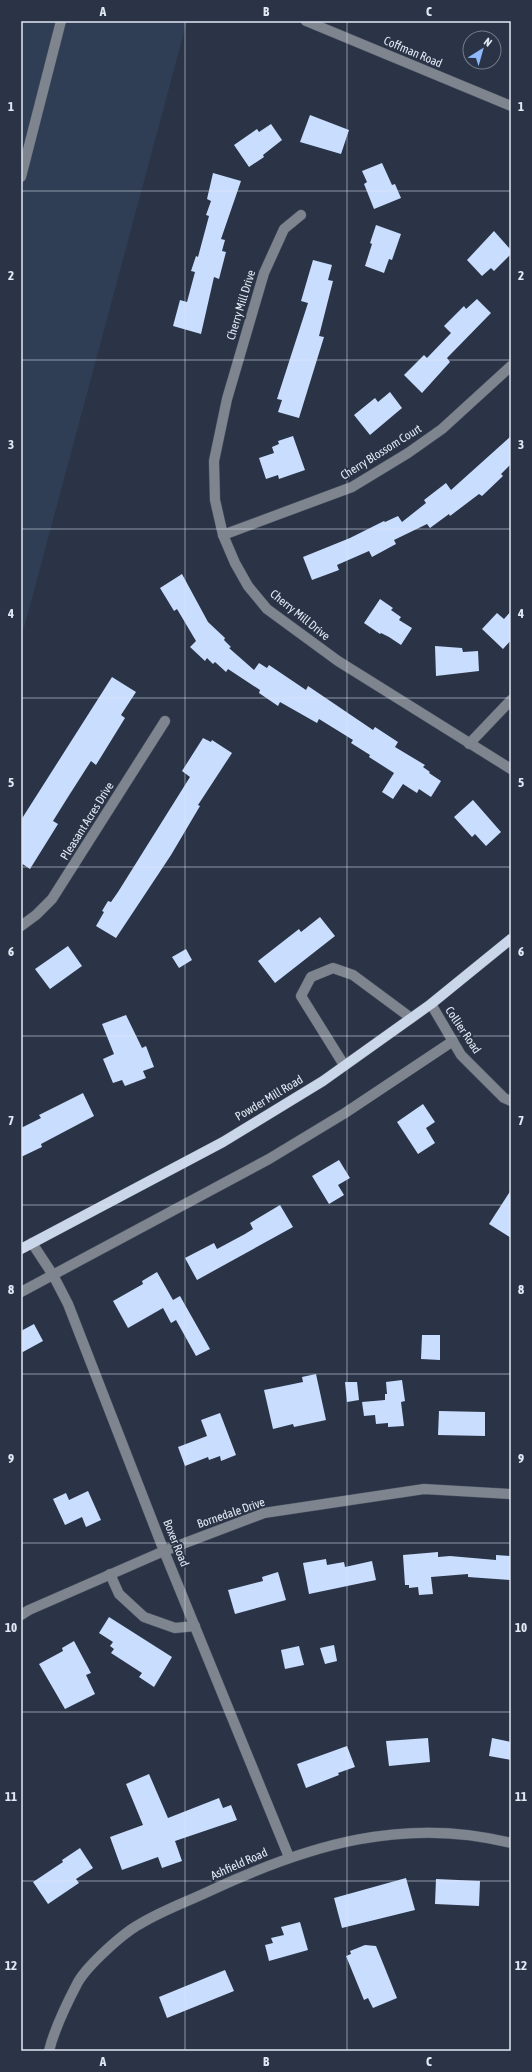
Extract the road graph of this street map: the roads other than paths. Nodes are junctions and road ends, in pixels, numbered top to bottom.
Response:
1 (61, 21) edge
2 (306, 21) edge
3 (511, 106) edge
4 (21, 177) edge
5 (300, 215) dead end
6 (511, 366) edge
7 (223, 535) junction
8 (511, 700) edge
9 (165, 721) dead end
10 (469, 744) junction
11 (511, 769) edge
12 (21, 926) edge
13 (511, 939) edge
14 (431, 1004) junction
15 (411, 1018) junction
16 (453, 1041) junction
17 (344, 1065) junction
18 (511, 1101) edge
19 (32, 1243) junction
20 (21, 1249) edge
21 (53, 1275) junction
22 (21, 1292) edge
23 (511, 1494) edge
24 (164, 1551) junction
25 (110, 1574) junction
26 (21, 1615) edge
27 (195, 1626) junction
28 (511, 1843) edge
29 (290, 1857) junction
30 (49, 2051) edge

1 - 4 street
2 - 3 street, Coffman Road
5 - 7 street, Cherry Mill Drive
6 - 7 street, Cherry Blossom Court
7 - 10 street, Cherry Mill Drive
8 - 10 street
9 - 12 street, Pleasant Acres Drive
10 - 11 street, Cherry Mill Drive
13 - 14 main road, Powder Mill Road
14 - 15 main road, Powder Mill Road
14 - 16 street, Collier Road
15 - 17 main road, Powder Mill Road
15 - 17 street
16 - 18 street, Collier Road
16 - 21 street
17 - 19 main road, Powder Mill Road
19 - 20 main road, Powder Mill Road
19 - 21 street, Boxer Road
21 - 22 street
21 - 24 street, Boxer Road
23 - 24 street, Bornedale Drive
24 - 25 street, Bornedale Drive
24 - 27 street, Boxer Road
25 - 26 street, Bornedale Drive
25 - 27 street
27 - 29 street, Boxer Road
28 - 29 street, Ashfield Road
29 - 30 street, Ashfield Road

